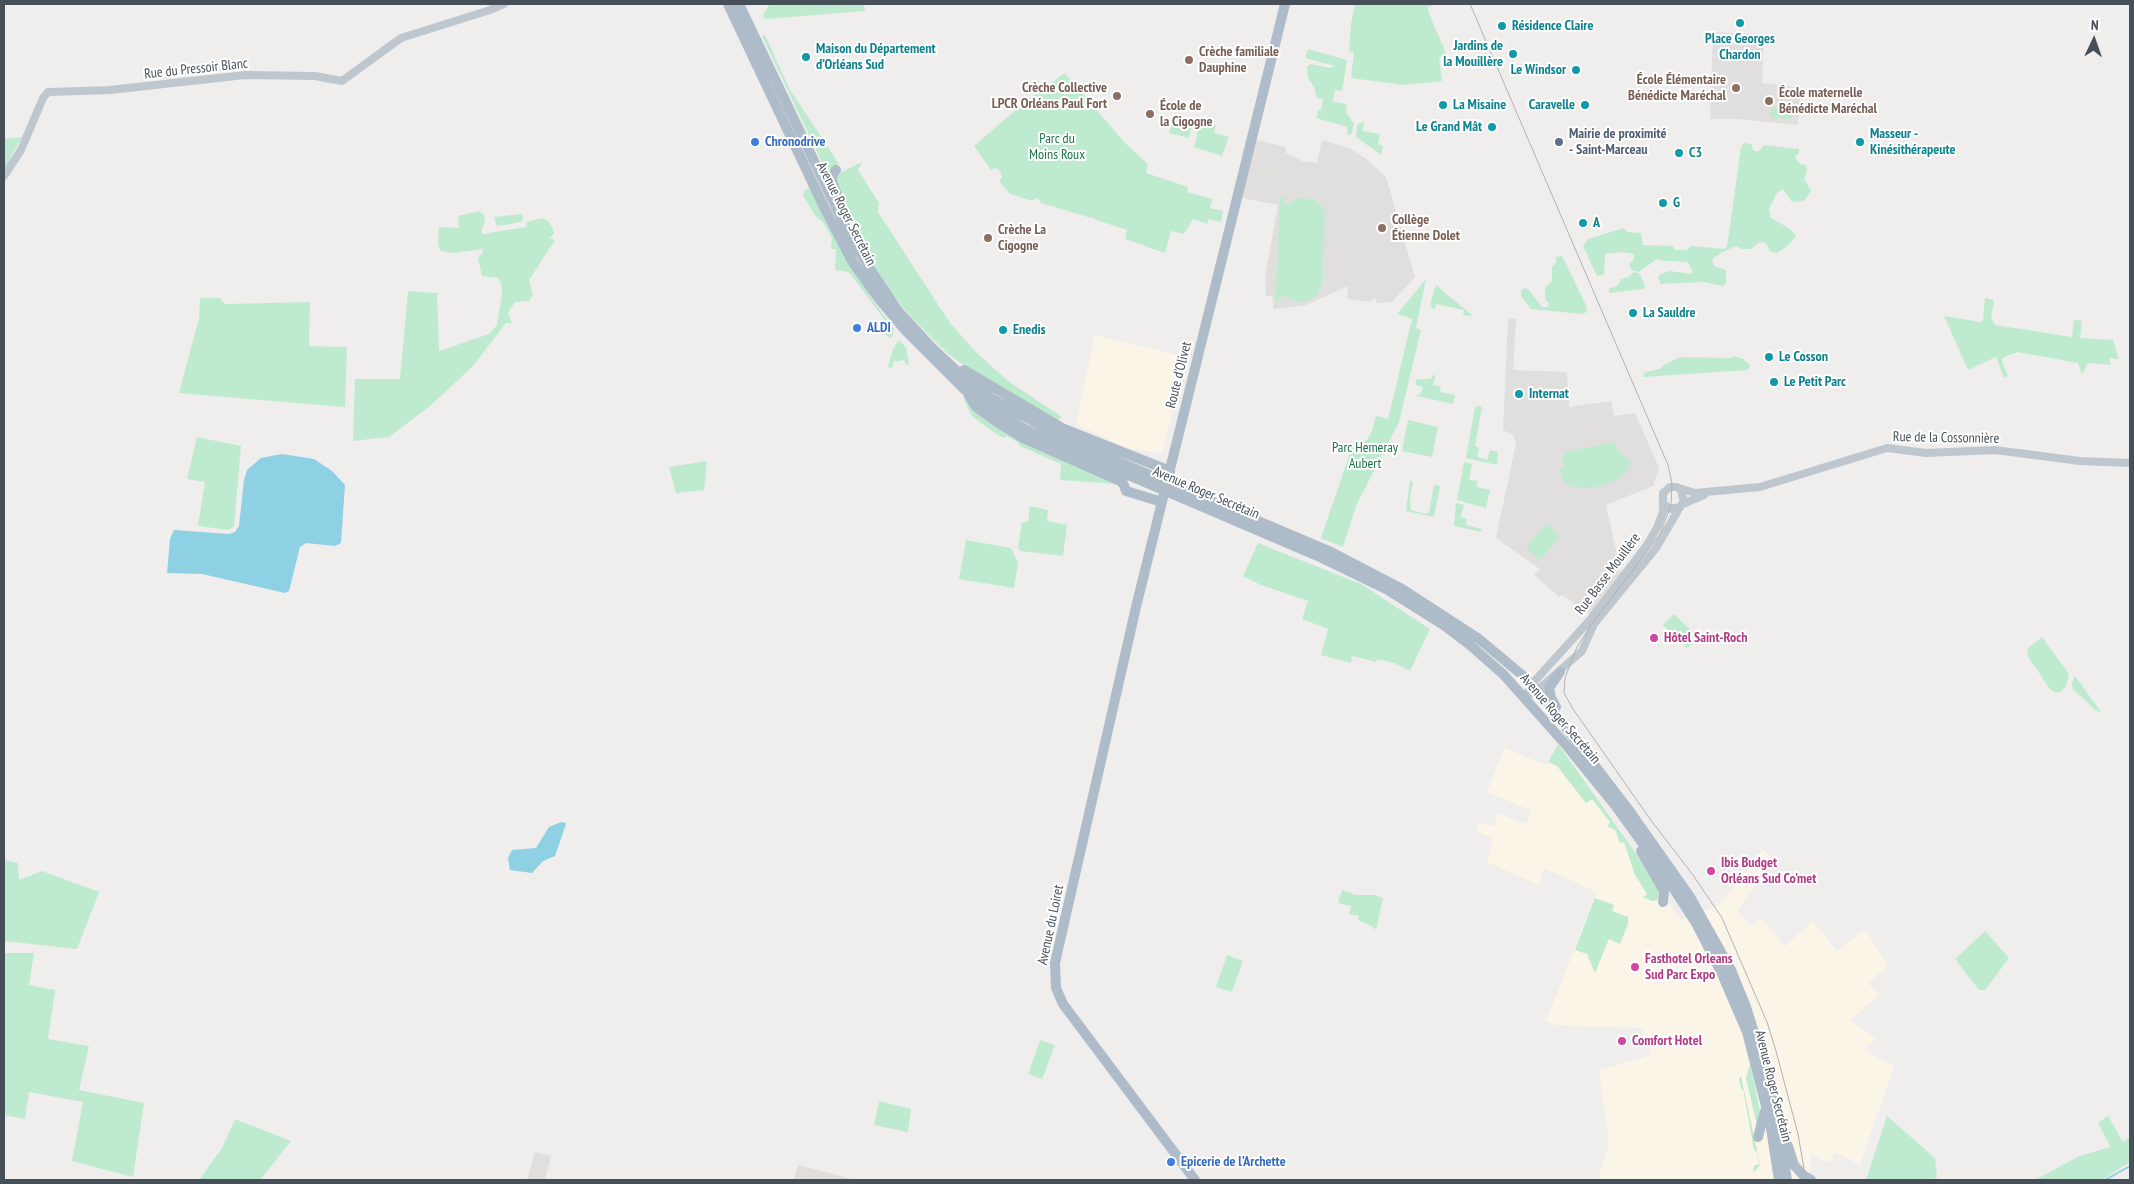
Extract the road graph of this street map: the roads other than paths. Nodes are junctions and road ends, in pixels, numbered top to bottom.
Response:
1 (504, 4) edge
2 (728, 4) edge
3 (738, 4) edge
4 (1284, 4) edge
5 (836, 170) dead end
6 (4, 176) edge
7 (854, 245) junction
8 (864, 280) junction
9 (897, 337) dead end
10 (932, 348) junction
11 (964, 389) junction
12 (2130, 463) edge
13 (1124, 469) junction
14 (1170, 470) junction
15 (1681, 490) junction
16 (1707, 493) junction
17 (1197, 499) junction
18 (1662, 501) junction
19 (1162, 502) junction
20 (1681, 506) junction
21 (1570, 644) junction
22 (1582, 651) junction
23 (1560, 672) junction
24 (1530, 692) junction
25 (1571, 743) junction
26 (1102, 753) joint
27 (1599, 773) junction
28 (1664, 902) dead end
29 (1726, 972) junction
30 (1761, 1055) junction
31 (1766, 1108) junction
32 (1758, 1137) dead end
33 (1195, 1180) edge
34 (1779, 1180) edge
35 (1786, 1180) edge
36 (1811, 1180) edge

1 - 6 street, Rue du Pressoir Blanc
2 - 8 main road, Avenue Roger Secrétain
3 - 7 main road, Avenue Roger Secrétain
4 - 14 main road, Route d'Olivet
5 - 7 main road
7 - 10 main road, Avenue Roger Secrétain
8 - 9 main road
8 - 11 main road, Avenue Roger Secrétain
10 - 13 main road, Avenue Roger Secrétain
10 - 14 main road
11 - 13 main road, Avenue Roger Secrétain
11 - 19 main road
12 - 16 street, Rue de la Cossonnière
13 - 17 main road, Avenue Roger Secrétain
14 - 19 main road, Route d'Olivet
15 - 16 street, Rue de la Cossonnière
15 - 18 street
15 - 20 street
16 - 20 street, Rue de la Cossonnière
17 - 24 main road, Avenue Roger Secrétain
17 - 24 main road, Avenue Roger Secrétain
18 - 20 street
18 - 21 street, Rue Basse Mouillère
19 - 26 main road, Route d'Olivet
20 - 22 street, Rue Basse Mouillère
21 - 22 street
21 - 24 street, Rue Basse Mouillère
22 - 23 street, Rue Basse Mouillère
23 - 24 street, Rue Basse Mouillère
23 - 27 main road
24 - 25 main road, Avenue Roger Secrétain
25 - 27 main road, Avenue Roger Secrétain
25 - 28 main road
25 - 29 main road, Avenue Roger Secrétain
26 - 33 main road, Avenue du Loiret
27 - 29 main road, Avenue Roger Secrétain
29 - 30 main road, Avenue Roger Secrétain
29 - 31 main road, Avenue Roger Secrétain
30 - 35 main road, Avenue Roger Secrétain
30 - 36 main road
31 - 32 main road
31 - 34 main road, Avenue Roger Secrétain

